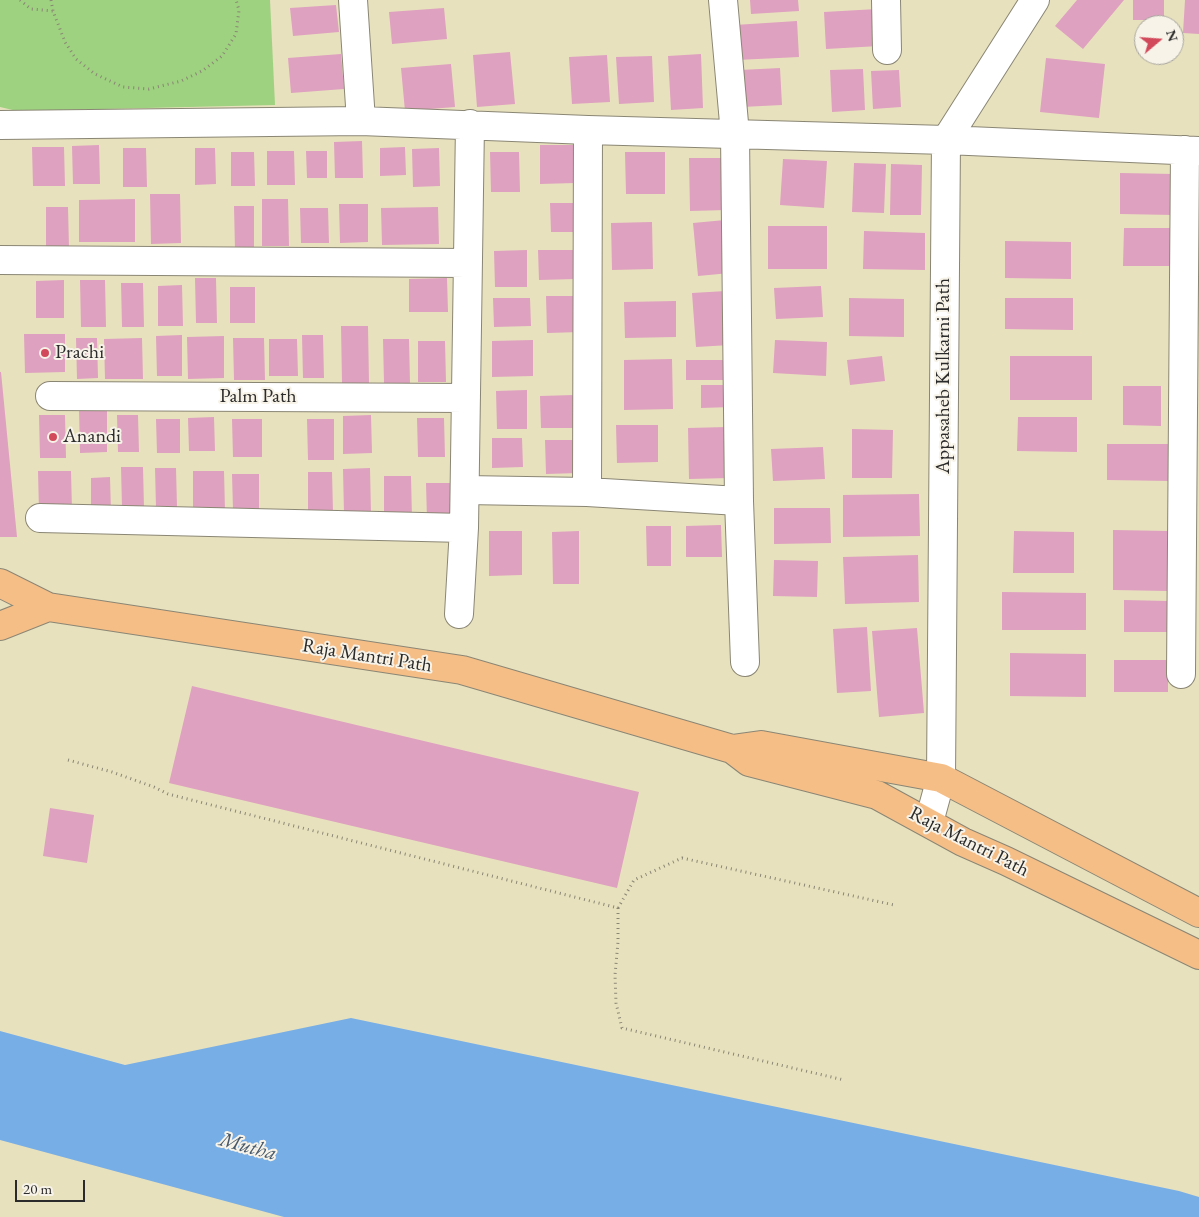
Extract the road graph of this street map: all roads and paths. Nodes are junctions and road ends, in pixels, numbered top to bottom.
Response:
1 (20, 0) edge
2 (52, 0) edge
3 (236, 0) edge
4 (353, 0) edge
5 (723, 0) edge
6 (886, 0) edge
7 (1035, 0) edge
8 (52, 11) junction
9 (887, 50) dead end
10 (361, 121) junction
11 (470, 124) junction
12 (0, 125) edge
13 (588, 130) junction
14 (735, 134) junction
15 (946, 140) junction
16 (1192, 150) edge
17 (0, 260) edge
18 (468, 263) junction
19 (50, 396) dead end
20 (466, 398) junction
21 (1191, 452) edge
22 (465, 490) junction
23 (587, 492) junction
24 (739, 502) junction
25 (40, 518) dead end
26 (464, 528) junction
27 (0, 583) edge
28 (48, 607) junction
29 (459, 614) dead end
30 (0, 626) edge
31 (745, 662) dead end
32 (1182, 674) dead end
33 (732, 749) junction
34 (68, 760) dead end
35 (941, 778) junction
36 (929, 822) junction
37 (894, 905) dead end
38 (618, 908) junction
39 (1199, 913) edge
40 (1199, 955) edge
41 (844, 1080) dead end

1 - 8 path
2 - 8 path
3 - 8 path
4 - 10 street
5 - 14 street
6 - 9 street
7 - 15 street
10 - 11 street
10 - 12 street
11 - 13 street
11 - 18 street
13 - 14 street
13 - 23 street
14 - 15 street
14 - 24 street
15 - 16 street
15 - 35 street, Appasaheb Kulkarni Path
16 - 21 street
17 - 18 street
18 - 20 street
19 - 20 street, Palm Path
20 - 22 street
21 - 32 street
22 - 23 street
22 - 26 street
23 - 24 street
24 - 31 street
25 - 26 street
26 - 29 street
27 - 28 main road, Raja Mantri Path
28 - 30 main road
28 - 33 main road, Raja Mantri Path
33 - 35 main road, Raja Mantri Path
33 - 36 main road, Raja Mantri Path
34 - 38 path
35 - 36 street, Appasaheb Kulkarni Path
35 - 39 main road, Raja Mantri Path
36 - 40 main road, Raja Mantri Path
37 - 38 path
38 - 41 path

